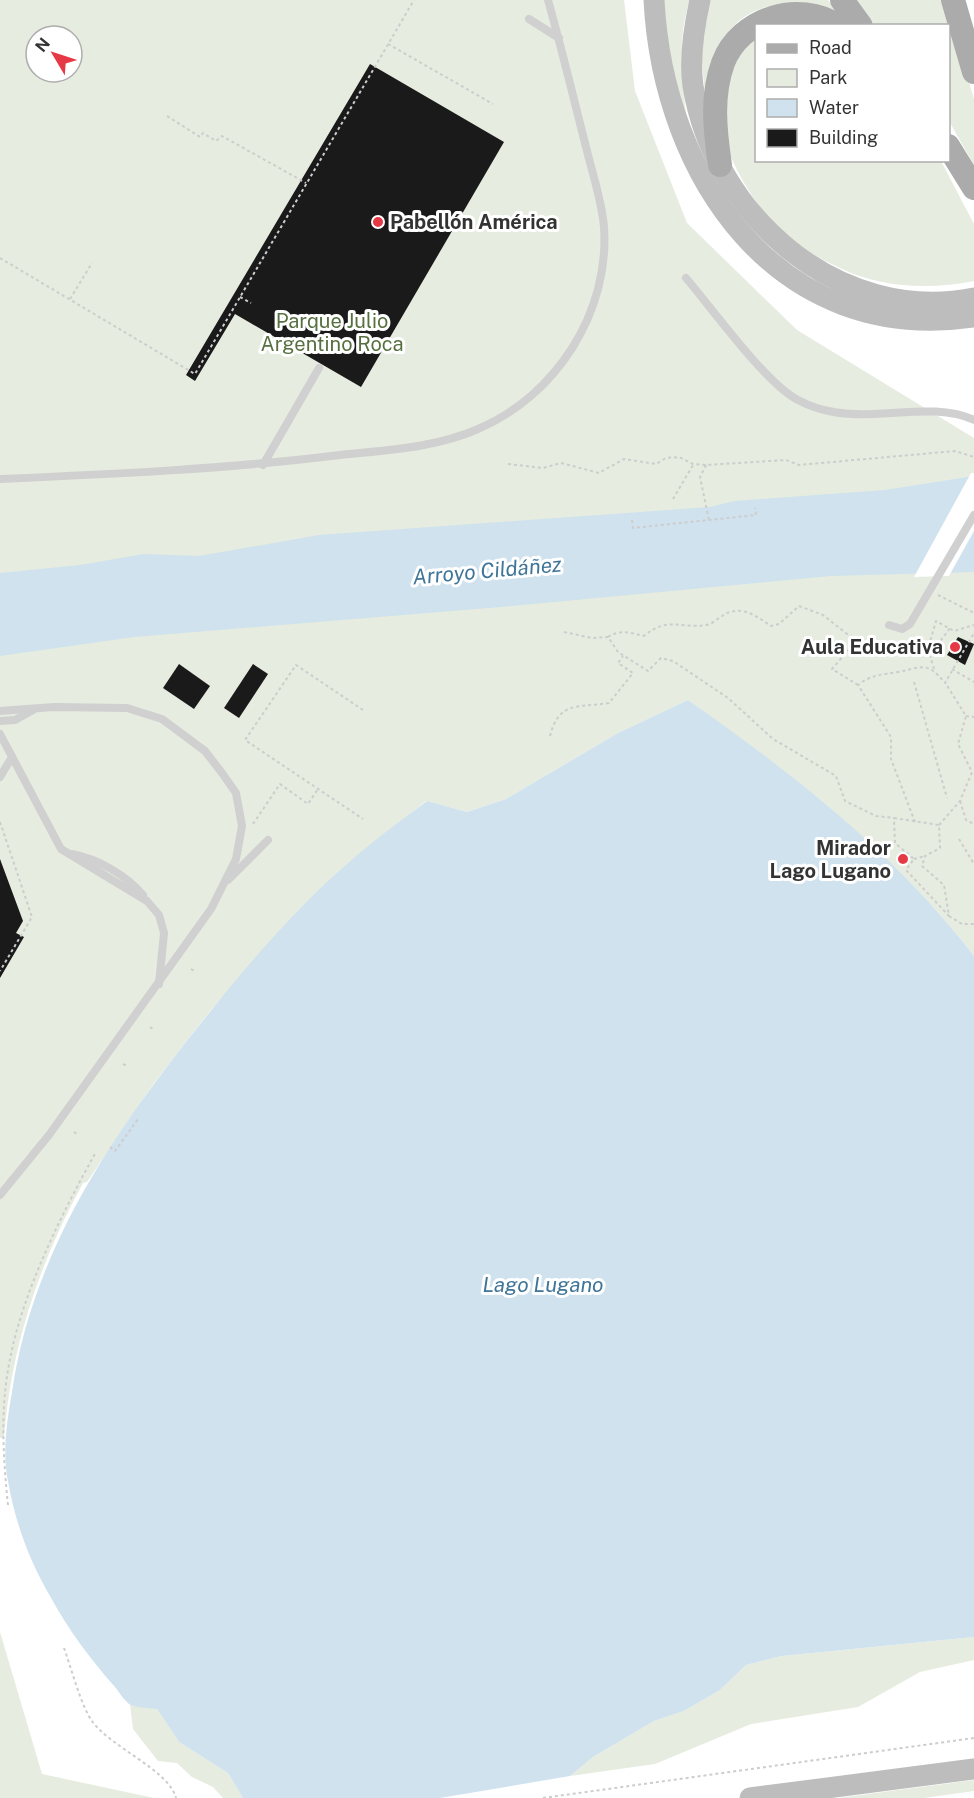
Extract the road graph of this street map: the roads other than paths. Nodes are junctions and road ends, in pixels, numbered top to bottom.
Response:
1 (548, 0) edge
2 (654, 0) edge
3 (700, 0) edge
4 (842, 0) edge
5 (953, 0) edge
6 (529, 20) dead end
7 (757, 24) edge
8 (834, 24) edge
9 (860, 24) edge
10 (755, 25) edge
11 (559, 38) junction
12 (974, 72) edge
13 (950, 149) edge
14 (720, 165) junction
15 (974, 188) edge
16 (686, 278) dead end
17 (974, 298) edge
18 (974, 317) edge
19 (319, 368) dead end
20 (974, 420) edge
21 (263, 465) junction
22 (0, 479) edge
23 (974, 515) edge
24 (889, 625) dead end
25 (37, 708) junction
26 (0, 711) edge
27 (0, 721) edge
28 (0, 734) edge
29 (12, 757) junction
30 (0, 777) edge
31 (267, 840) road end
32 (222, 886) junction
33 (159, 985) junction
34 (0, 1195) edge
35 (974, 1768) edge
36 (750, 1798) edge

1 - 11 lane
2 - 18 main road
3 - 14 main road
4 - 9 main road
5 - 12 main road
6 - 11 lane
7 - 8 main road
10 - 14 main road
11 - 21 lane
13 - 15 main road
14 - 17 main road
16 - 20 lane
19 - 21 lane
21 - 22 lane
23 - 24 lane
25 - 26 lane
25 - 27 lane
25 - 32 lane
28 - 29 lane
29 - 30 lane
29 - 33 lane
31 - 32 lane
32 - 33 lane
33 - 34 lane
35 - 36 main road

